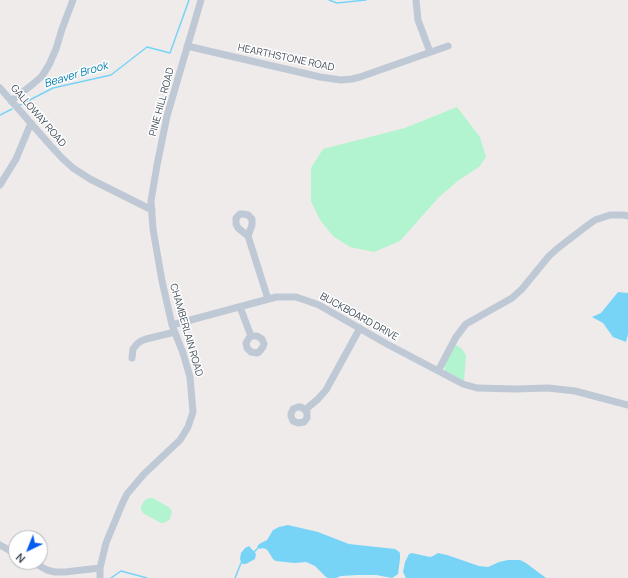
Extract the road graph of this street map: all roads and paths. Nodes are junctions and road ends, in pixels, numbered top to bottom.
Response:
1 (73, 0) edge
2 (201, 0) edge
3 (416, 0) edge
4 (187, 46) junction
5 (448, 46) dead end
6 (430, 52) junction
7 (0, 88) edge
8 (11, 101) junction
9 (31, 123) junction
10 (0, 185) edge
11 (152, 210) junction
12 (628, 216) edge
13 (248, 236) dead end
14 (268, 299) junction
15 (240, 307) junction
16 (174, 328) junction
17 (360, 328) junction
18 (251, 336) dead end
19 (132, 358) dead end
20 (438, 371) junction
21 (628, 405) edge
22 (306, 410) dead end
23 (100, 568) junction
24 (47, 570) edge
25 (100, 578) edge

1 - 8 street
2 - 4 street, PINE HILL ROAD
3 - 6 street
4 - 6 street, HEARTHSTONE ROAD
4 - 11 street, PINE HILL ROAD
5 - 6 street, HEARTHSTONE ROAD
7 - 8 street, GALLOWAY ROAD
8 - 9 street, GALLOWAY ROAD
9 - 10 street
9 - 11 street, GALLOWAY ROAD
11 - 16 street, CHAMBERLAIN ROAD
12 - 20 street
13 - 14 street
14 - 15 street, BUCKBOARD DRIVE
14 - 17 street, BUCKBOARD DRIVE
15 - 16 street, BUCKBOARD DRIVE
15 - 18 street
16 - 19 street, BUCKBOARD DRIVE
16 - 23 street, CHAMBERLAIN ROAD
17 - 20 street, BUCKBOARD DRIVE
17 - 22 street
20 - 21 street, BUCKBOARD DRIVE
23 - 24 street
23 - 25 street, CHAMBERLAIN ROAD

